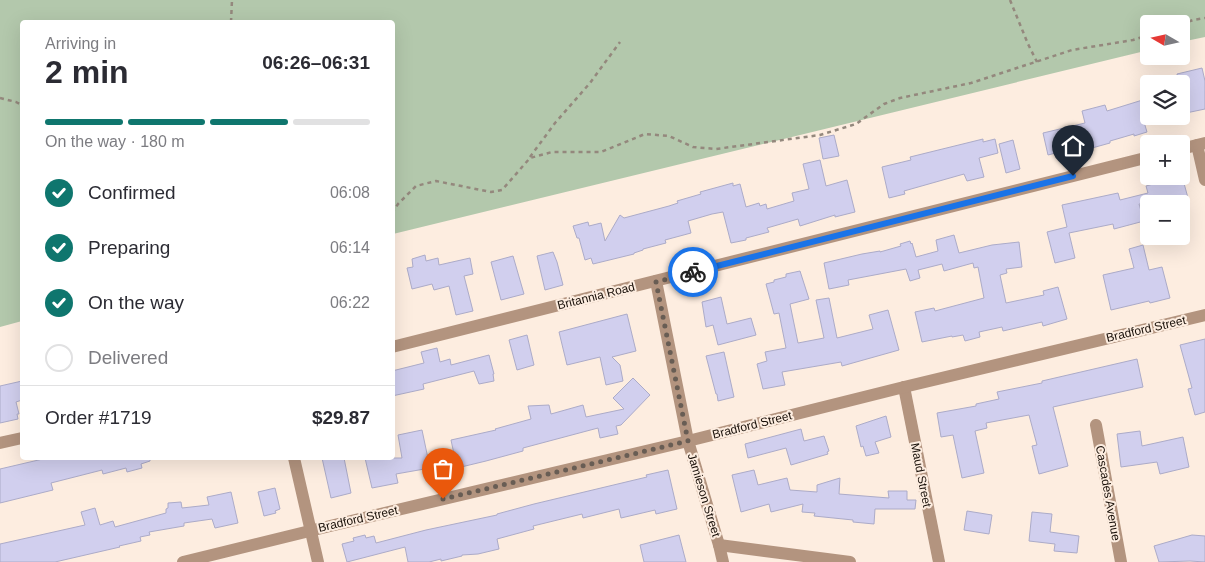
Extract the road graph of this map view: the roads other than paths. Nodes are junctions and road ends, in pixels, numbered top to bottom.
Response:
1 (1201, 144) edge
2 (1140, 159) edge
3 (1205, 180) edge
4 (656, 282) junction
5 (1205, 315) edge
6 (395, 346) edge
7 (904, 387) junction
8 (1096, 425) dead end
9 (20, 439) edge
10 (688, 441) junction
11 (0, 444) edge
12 (294, 460) edge
13 (310, 530) junction
14 (719, 545) junction
15 (183, 562) edge
16 (318, 562) edge
17 (722, 562) edge
18 (850, 562) edge
19 (939, 562) edge
20 (1121, 562) edge

1 - 3 street
2 - 4 street, Britannia Road
4 - 6 street, Britannia Road
4 - 10 street, Jamieson Street
5 - 7 street, Bradford Street
7 - 10 street, Bradford Street
7 - 19 street, Maud Street
8 - 20 street, Cascades Avenue
9 - 11 street
10 - 13 street, Bradford Street
10 - 14 street, Jamieson Street
12 - 13 street
13 - 15 street, Bradford Street
13 - 16 street
14 - 17 street, Jamieson Street
14 - 18 street

